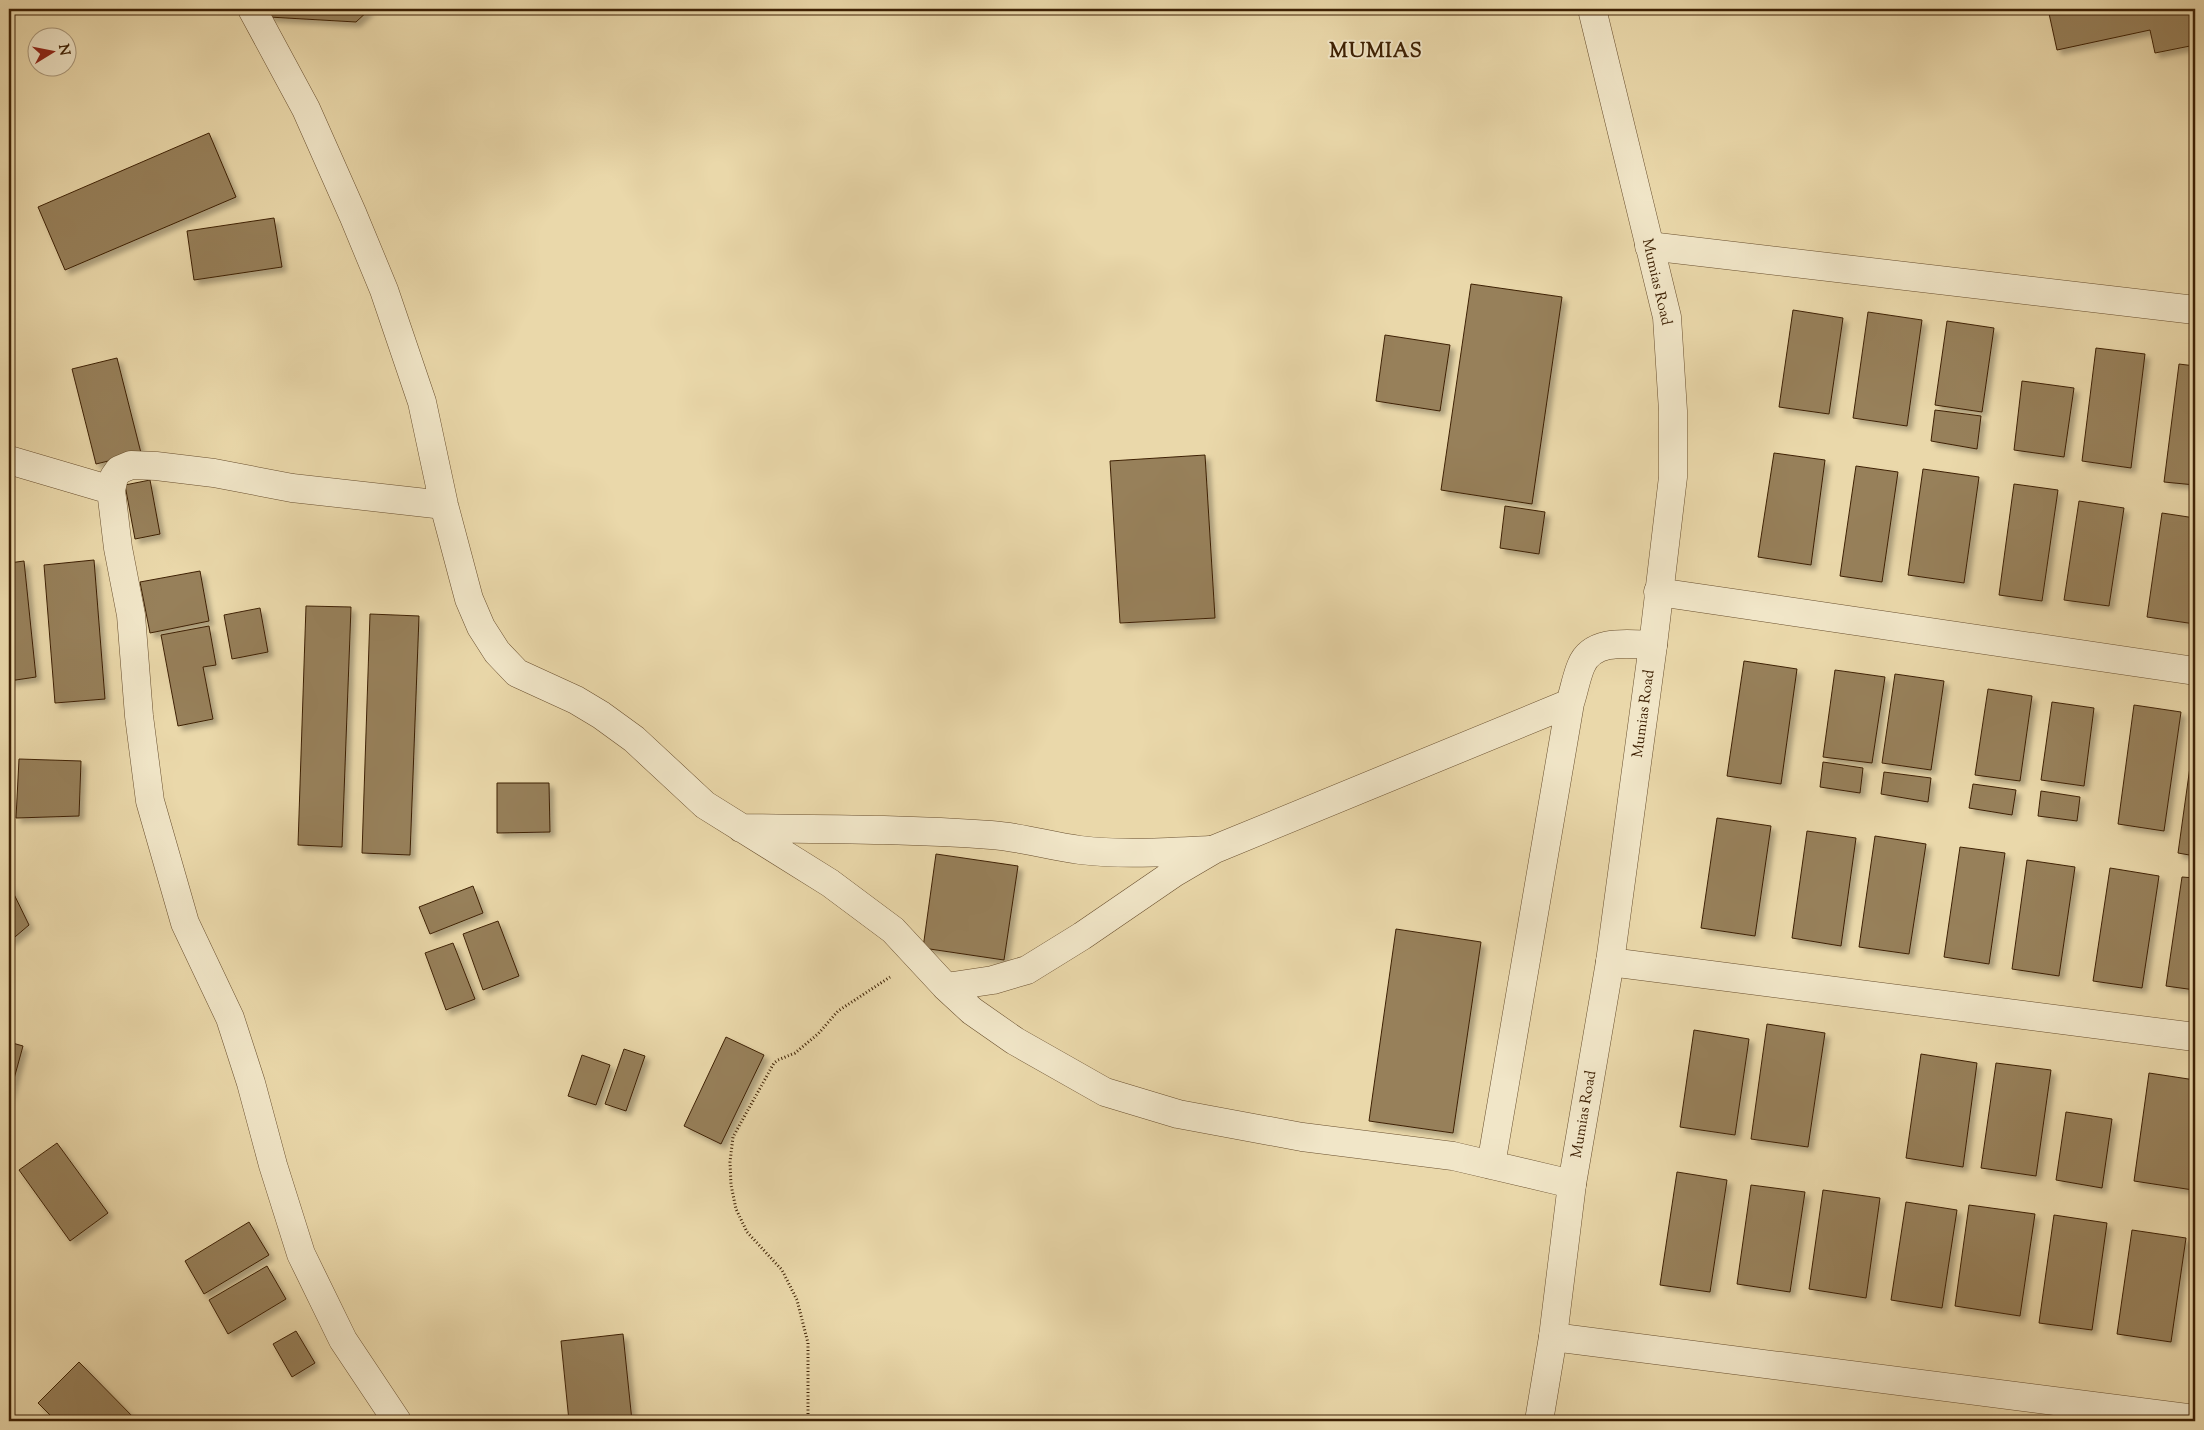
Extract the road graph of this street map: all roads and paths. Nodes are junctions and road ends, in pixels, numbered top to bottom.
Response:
1 (252, 9) edge
2 (1592, 9) edge
3 (1649, 246) junction
4 (2195, 310) edge
5 (9, 460) edge
6 (110, 490) junction
7 (444, 505) junction
8 (1658, 592) junction
9 (1653, 645) junction
10 (2195, 671) edge
11 (1570, 703) junction
12 (740, 828) junction
13 (1215, 849) junction
14 (920, 958) junction
15 (1610, 962) junction
16 (946, 987) junction
17 (2195, 1036) edge
18 (1491, 1165) junction
19 (1572, 1184) junction
20 (1553, 1337) junction
21 (2195, 1419) edge
22 (397, 1421) edge
23 (808, 1421) edge
24 (1539, 1421) edge

1 - 7 street
2 - 3 street, Mumias Road
3 - 4 street
3 - 8 street, Mumias Road
5 - 6 street
6 - 7 street
6 - 22 street
7 - 12 street
8 - 9 street, Mumias Road
8 - 10 street
9 - 11 street
9 - 15 street, Mumias Road
11 - 13 street
11 - 18 street
12 - 13 street
12 - 14 street
13 - 16 street
14 - 16 street
14 - 23 path
15 - 17 street
15 - 19 street, Mumias Road
16 - 18 street
18 - 19 street
19 - 20 street, Mumias Road
20 - 21 street
20 - 24 street, Mumias Road

